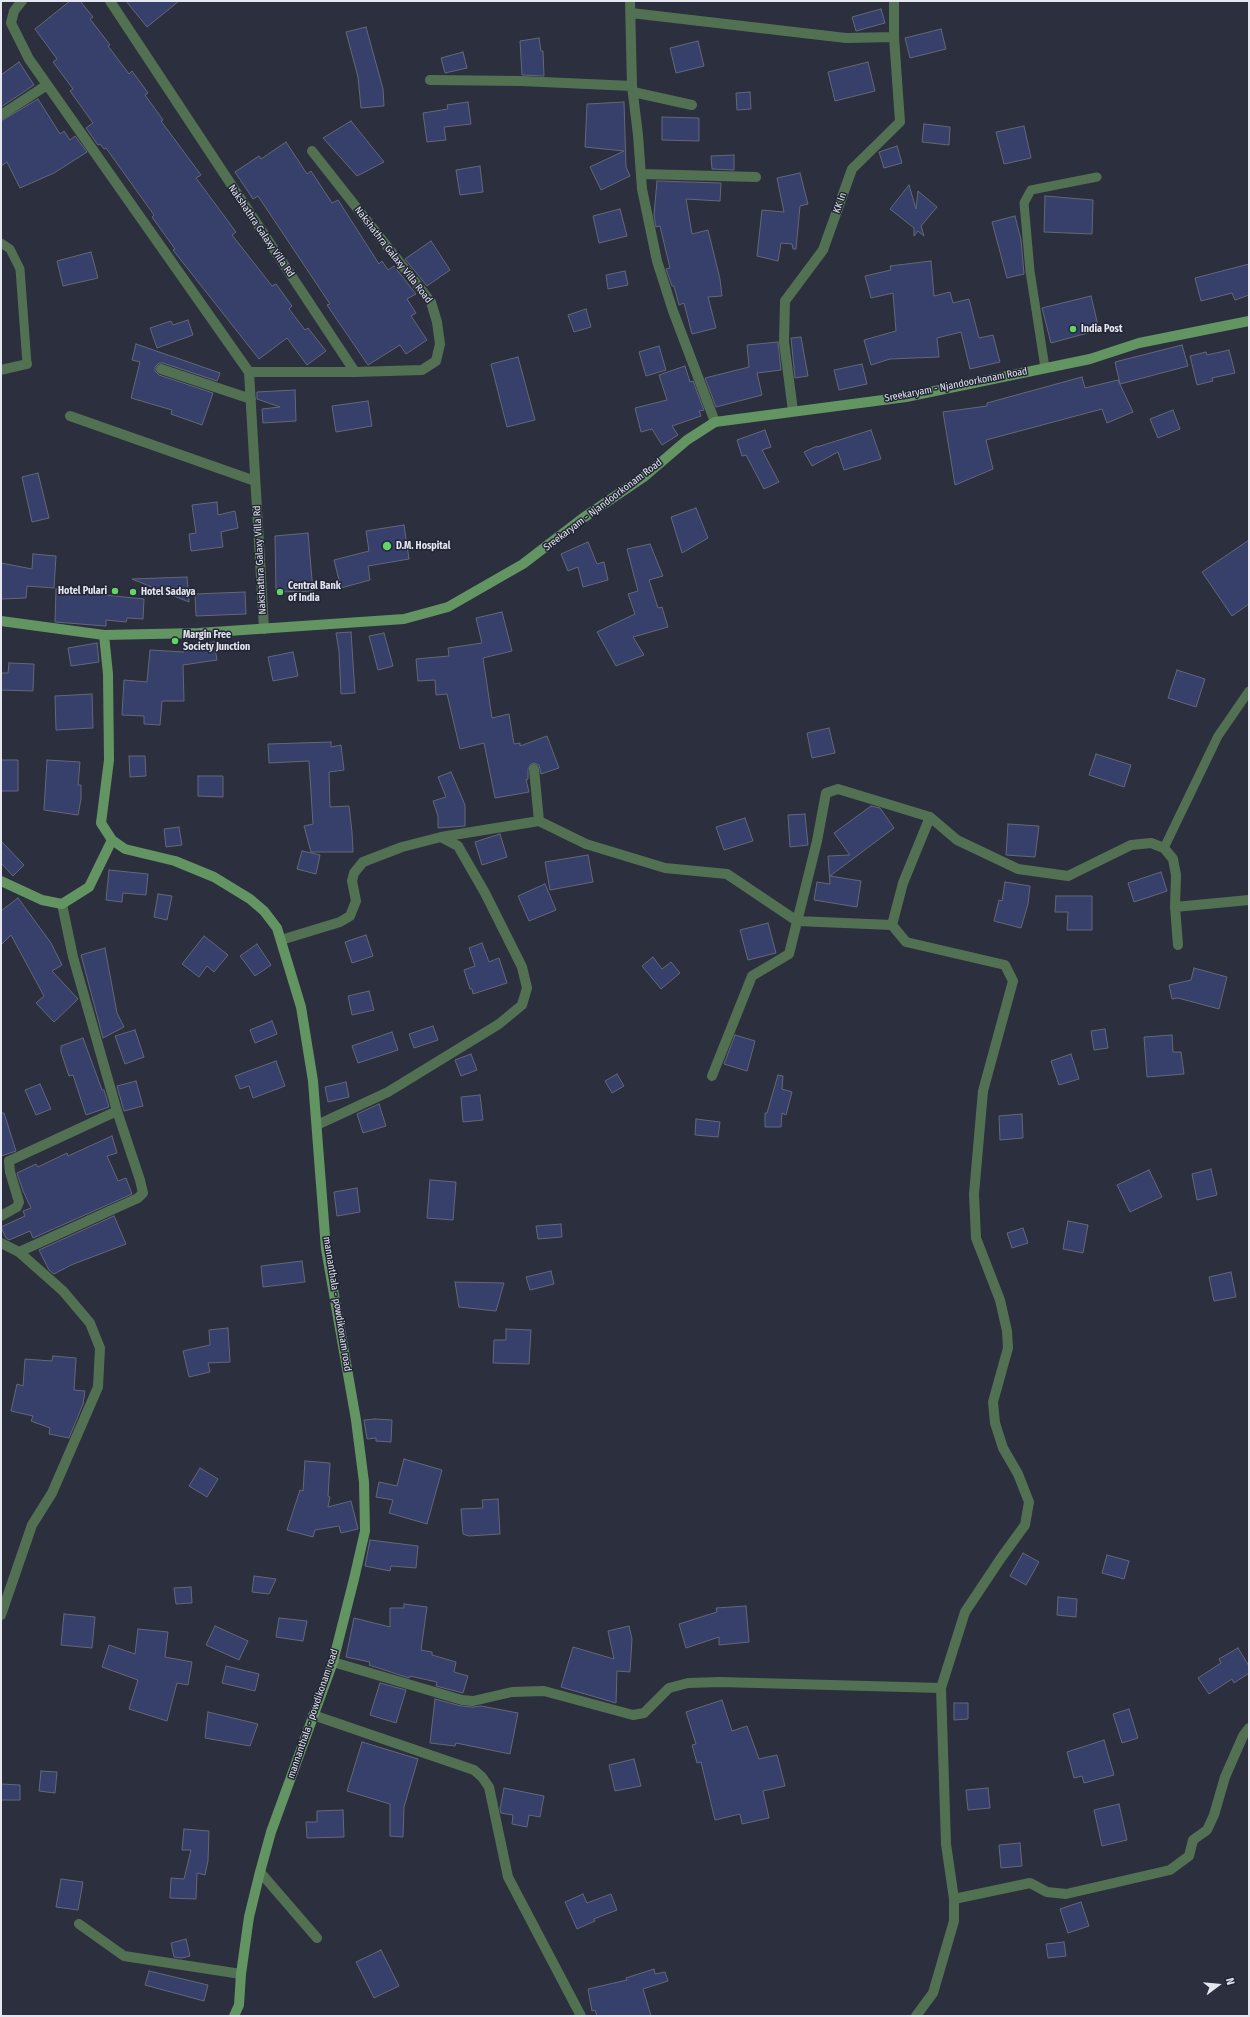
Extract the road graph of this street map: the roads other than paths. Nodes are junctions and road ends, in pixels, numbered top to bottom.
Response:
1 (22, 1) edge
2 (110, 1) edge
3 (630, 1) edge
4 (894, 1) edge
5 (630, 13) junction
6 (894, 36) junction
7 (430, 80) dead end
8 (47, 85) junction
9 (632, 89) junction
10 (692, 105) dead end
11 (1, 114) edge
12 (312, 151) dead end
13 (641, 174) junction
14 (756, 177) dead end
15 (1097, 178) dead end
16 (1, 243) edge
17 (1249, 321) edge
18 (27, 364) joint
19 (1045, 368) junction
20 (161, 369) dead end
21 (1, 370) edge
22 (249, 372) junction
23 (354, 372) junction
24 (251, 400) junction
25 (793, 411) junction
26 (70, 416) dead end
27 (715, 422) junction
28 (255, 481) junction
29 (1, 621) edge
30 (264, 629) junction
31 (104, 635) junction
32 (1249, 691) edge
33 (534, 769) dead end
34 (930, 817) junction
35 (539, 821) junction
36 (441, 837) junction
37 (112, 840) junction
38 (1164, 848) junction
39 (1, 881) edge
40 (1249, 900) edge
41 (62, 904) junction
42 (1175, 907) junction
43 (797, 920) junction
44 (892, 925) junction
45 (281, 940) junction
46 (1178, 945) dead end
47 (712, 1076) dead end
48 (117, 1111) junction
49 (317, 1125) junction
50 (1, 1216) edge
51 (1, 1243) edge
52 (19, 1252) junction
53 (1, 1615) edge
54 (333, 1662) junction
55 (941, 1688) junction
56 (313, 1715) junction
57 (1249, 1728) edge
58 (260, 1872) junction
59 (954, 1899) junction
60 (79, 1924) dead end
61 (317, 1938) dead end
62 (241, 1974) junction
63 (234, 2016) edge
64 (581, 2016) edge
65 (916, 2016) edge

1 - 8 street
2 - 23 street, Nakshathra Galaxy Villa Rd
3 - 5 street
4 - 6 street, KK ln
5 - 6 street
5 - 9 street
6 - 25 street, KK ln
7 - 9 street
8 - 11 street
8 - 22 street
9 - 10 street
9 - 13 street
12 - 23 street, Nakshathra Galaxy Villa Road
13 - 14 street
13 - 27 street
15 - 19 lane
16 - 18 lane
17 - 19 main road, Sreekaryam - Njandoorkonam Road
18 - 21 street
19 - 25 main road, Sreekaryam - Njandoorkonam Road
20 - 24 street
22 - 23 street
22 - 24 street, Nakshathra Galaxy Villa Rd
24 - 28 street, Nakshathra Galaxy Villa Rd
25 - 27 main road, Sreekaryam - Njandoorkonam Road
26 - 28 street
27 - 30 main road, Sreekaryam - Njandoorkonam Road
28 - 30 street, Nakshathra Galaxy Villa Rd
29 - 31 main road, Sreekaryam - Njandoorkonam Road
30 - 31 main road, Sreekaryam - Njandoorkonam Road
31 - 37 main road, mannanthala - powdikonam road
32 - 38 lane
33 - 35 street
34 - 38 street
34 - 43 street
34 - 44 street
35 - 36 street
35 - 43 street
36 - 45 street
36 - 49 street
37 - 41 main road
37 - 45 main road, mannanthala - powdikonam road
38 - 42 street
39 - 41 main road
40 - 42 street
41 - 48 street
42 - 46 street
43 - 44 street
43 - 47 street
44 - 55 street
45 - 49 main road, mannanthala - powdikonam road
48 - 50 street
48 - 52 street
49 - 54 main road, mannanthala - powdikonam road
51 - 52 street
52 - 53 street
54 - 55 street
54 - 56 main road, mannanthala - powdikonam road
55 - 59 street
56 - 58 main road, mannanthala - powdikonam road
56 - 64 street
57 - 59 street
58 - 61 street
58 - 62 main road, mannanthala - powdikonam road
59 - 65 street
60 - 62 street
62 - 63 main road, mannanthala - powdikonam road

